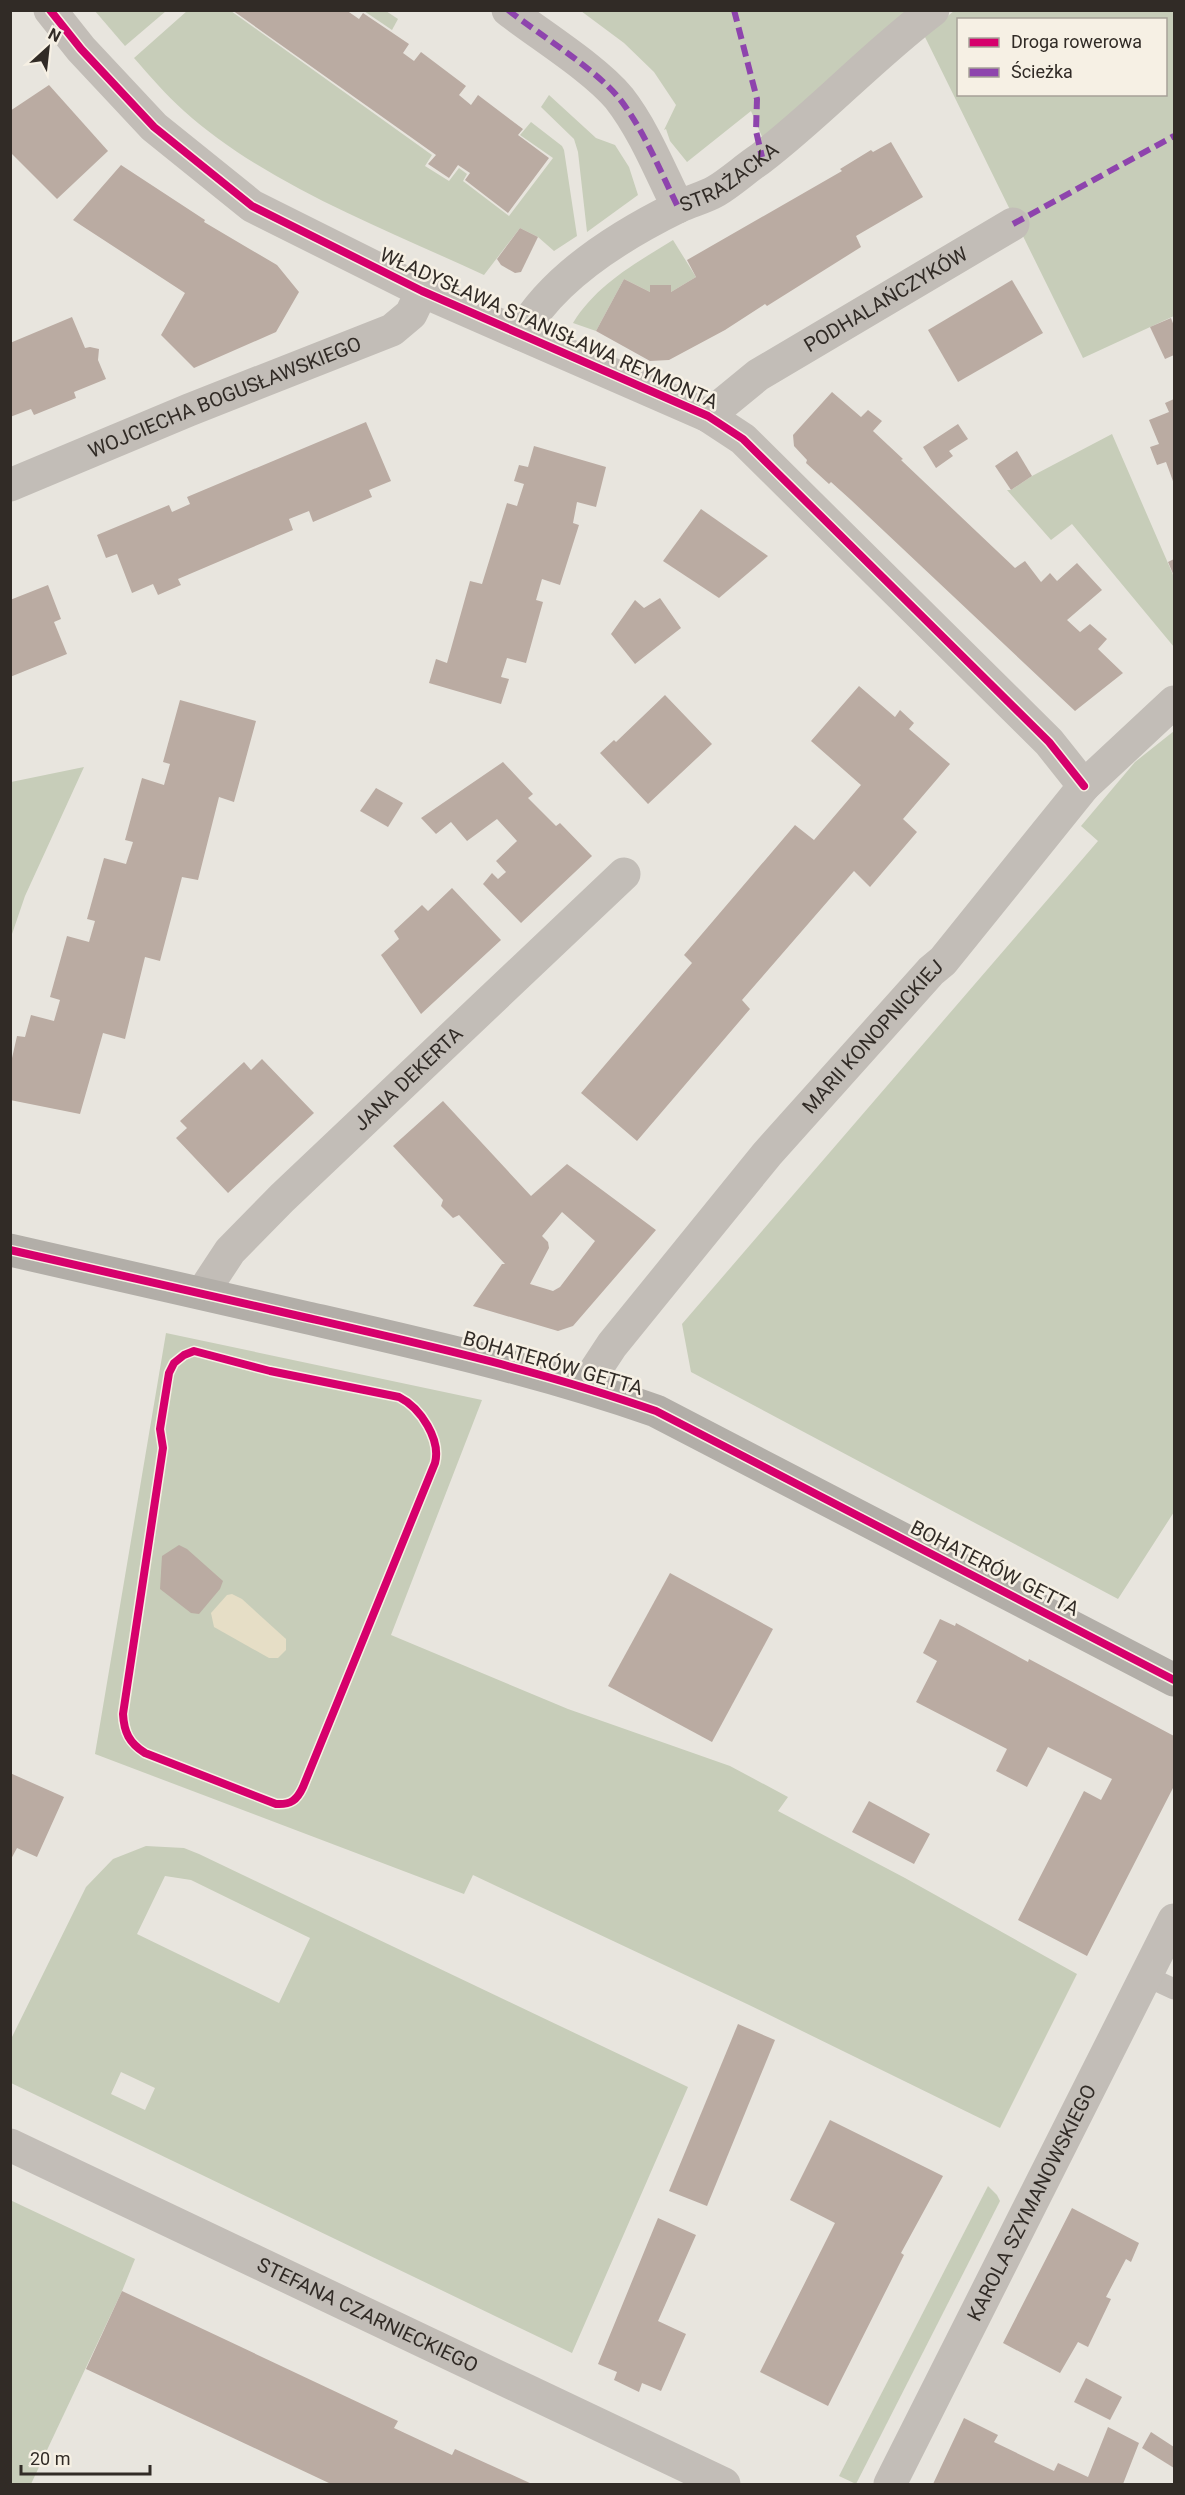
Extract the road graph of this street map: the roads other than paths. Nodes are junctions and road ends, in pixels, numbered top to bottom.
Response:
1 (50, 10) edge
2 (508, 10) edge
3 (933, 10) edge
4 (678, 207) junction
5 (1013, 224) dead end
6 (422, 291) junction
7 (521, 334) junction
8 (708, 416) junction
9 (10, 485) edge
10 (1174, 702) edge
11 (1084, 786) junction
12 (624, 874) dead end
13 (10, 1250) edge
14 (203, 1292) junction
15 (585, 1386) junction
16 (1174, 1680) edge
17 (1174, 1920) edge
18 (1160, 1983) edge
19 (10, 2145) edge
20 (724, 2484) edge
21 (890, 2484) edge

1 - 6 street, WŁADYSŁAWA STANISŁAWA REYMONTA
2 - 4 street
3 - 4 street, STRAŻACKA
4 - 7 street, STRAŻACKA
5 - 8 street, PODHALAŃCZYKÓW
6 - 7 street, WŁADYSŁAWA STANISŁAWA REYMONTA
6 - 9 street, WOJCIECHA BOGUSŁAWSKIEGO
7 - 8 street, WŁADYSŁAWA STANISŁAWA REYMONTA
8 - 11 street, WŁADYSŁAWA STANISŁAWA REYMONTA
10 - 11 street, MARII KONOPNICKIEJ
11 - 15 street, MARII KONOPNICKIEJ
12 - 14 street, JANA DEKERTA
13 - 14 main road, BOHATERÓW GETTA
14 - 15 main road, BOHATERÓW GETTA
15 - 16 main road, BOHATERÓW GETTA
17 - 18 street, KAROLA SZYMANOWSKIEGO
18 - 21 street, KAROLA SZYMANOWSKIEGO
19 - 20 street, STEFANA CZARNIECKIEGO

